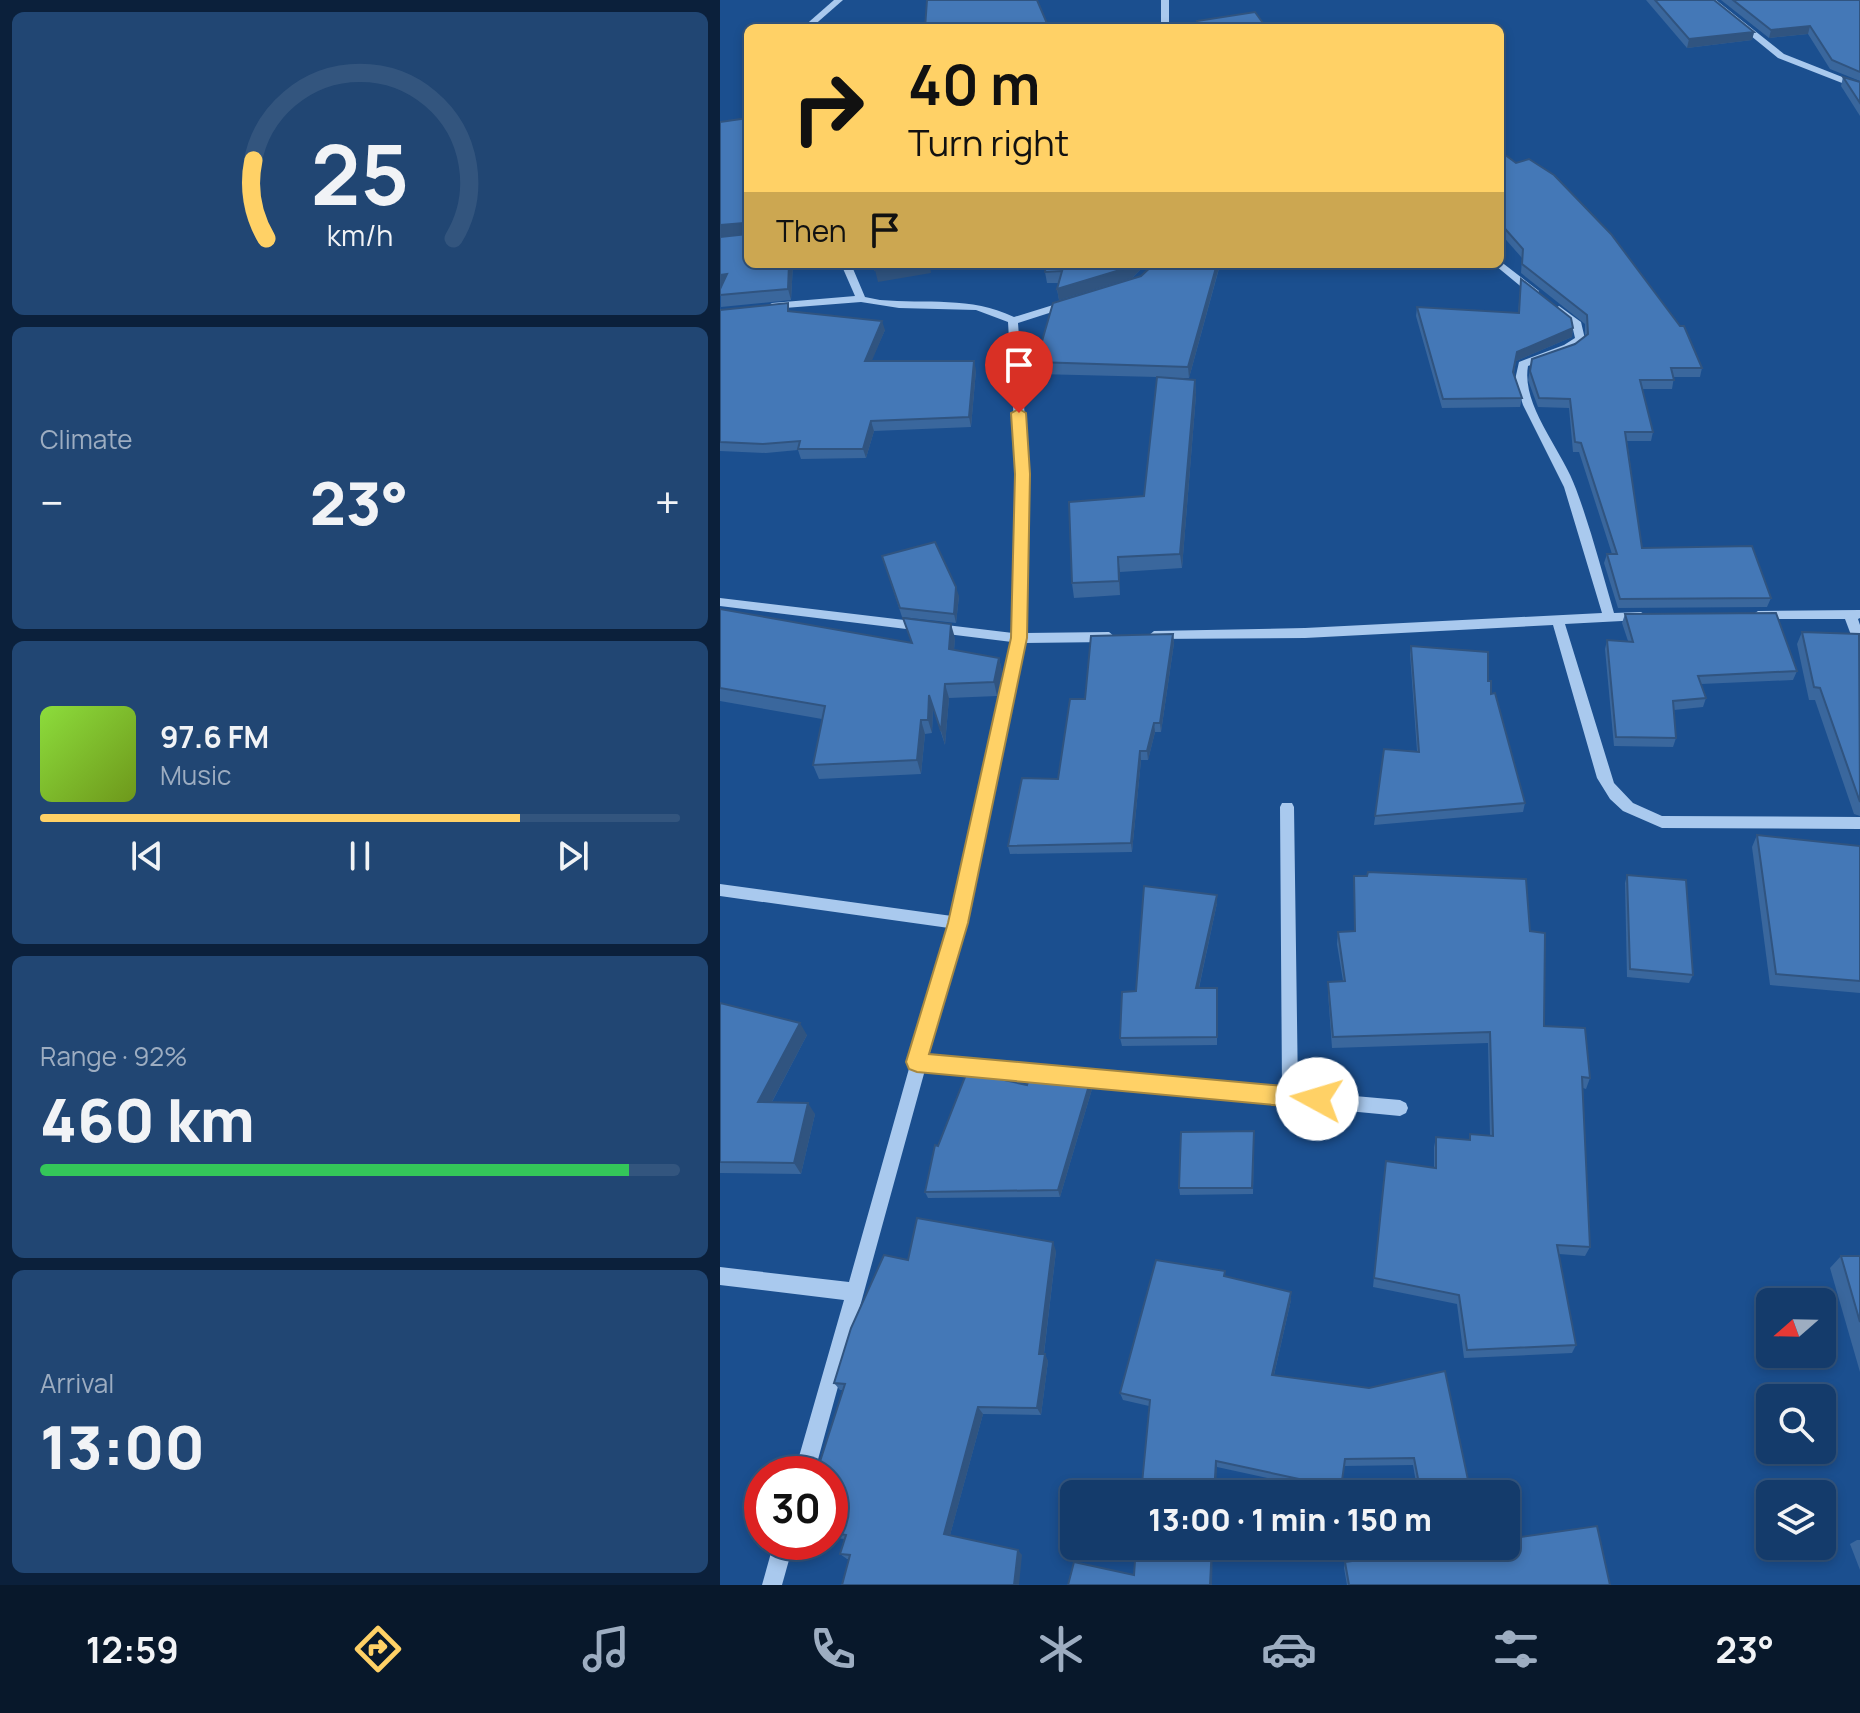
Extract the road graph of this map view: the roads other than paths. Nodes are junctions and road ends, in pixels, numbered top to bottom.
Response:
1 (839, 0) edge
2 (1165, 0) edge
3 (1711, 0) edge
4 (811, 24) edge
5 (1165, 24) edge
6 (1860, 87) edge
7 (1504, 267) edge
8 (848, 268) edge
9 (861, 299) junction
10 (1082, 300) edge
11 (766, 307) edge
12 (1013, 321) junction
13 (720, 602) edge
14 (1855, 614) edge
15 (1654, 615) edge
16 (1745, 615) edge
17 (1609, 616) junction
18 (1558, 621) junction
19 (1130, 636) edge
20 (1146, 636) edge
21 (1019, 638) junction
22 (1860, 643) edge
23 (1287, 807) dead end
24 (1860, 823) edge
25 (720, 890) edge
26 (958, 923) junction
27 (917, 1062) junction
28 (1290, 1096) junction
29 (1400, 1108) dead end
30 (720, 1276) edge
31 (855, 1292) junction
32 (809, 1456) edge
33 (779, 1560) edge
34 (772, 1585) edge

1 - 4 street
2 - 5 street
3 - 6 street
7 - 17 street
8 - 9 street
9 - 11 street
9 - 12 street
10 - 12 street
12 - 21 street
13 - 21 street
14 - 16 street
14 - 22 street
15 - 17 street
17 - 18 street
18 - 20 street
18 - 24 street
19 - 21 street
21 - 26 street
23 - 28 street
25 - 26 street
26 - 27 street
27 - 28 street
27 - 31 street
28 - 29 street
30 - 31 street
31 - 32 street
33 - 34 street

